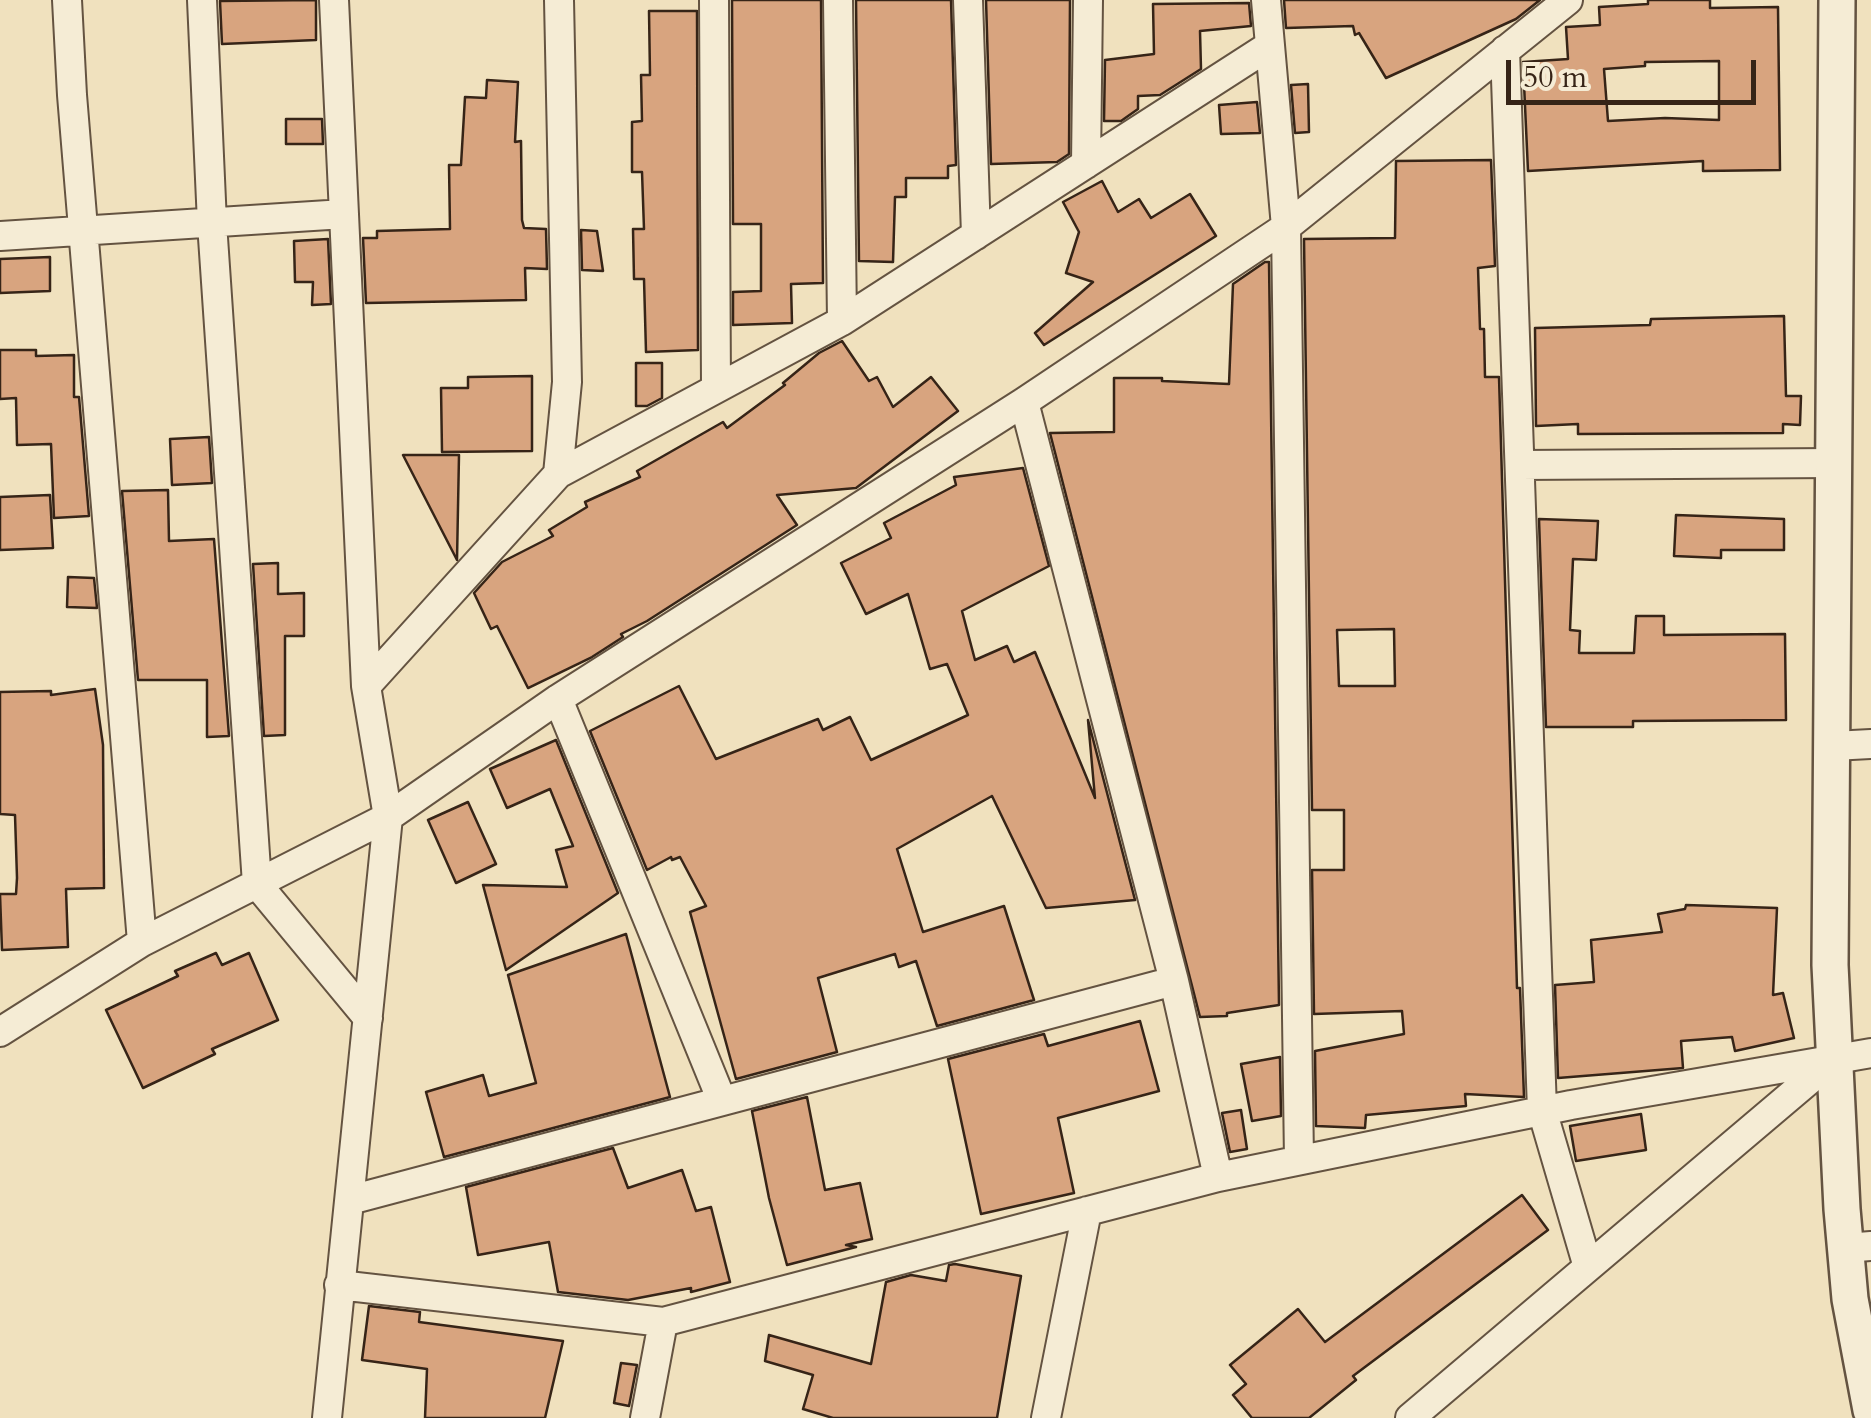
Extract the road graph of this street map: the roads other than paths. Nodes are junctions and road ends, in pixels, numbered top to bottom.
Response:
1 (68, 0) edge
2 (202, 0) edge
3 (334, 0) edge
4 (559, 0) edge
5 (714, 0) edge
6 (838, 0) edge
7 (968, 0) edge
8 (1088, 0) edge
9 (1266, 0) edge
10 (1837, 0) edge
11 (1552, 5) edge
12 (1269, 46) junction
13 (1505, 50) junction
14 (1086, 164) junction
15 (344, 214) junction
16 (212, 223) junction
17 (1286, 227) junction
18 (83, 232) junction
19 (976, 235) junction
20 (0, 236) edge
21 (842, 321) junction
22 (716, 387) junction
23 (1024, 402) junction
24 (1835, 463) junction
25 (1520, 465) junction
26 (558, 474) junction
27 (366, 686) junction
28 (558, 699) junction
29 (1871, 744) edge
30 (1833, 746) junction
31 (388, 817) junction
32 (256, 884) junction
33 (142, 942) junction
34 (1174, 981) junction
35 (368, 1018) junction
36 (0, 1032) edge
37 (1854, 1055) edge
38 (722, 1101) junction
39 (1542, 1110) junction
40 (1299, 1160) junction
41 (1218, 1177) junction
42 (350, 1200) junction
43 (1087, 1210) junction
44 (1858, 1247) edge
45 (1588, 1267) junction
46 (339, 1285) junction
47 (662, 1322) junction
48 (1871, 1410) edge
49 (327, 1418) edge
50 (645, 1418) edge
51 (1046, 1418) edge
52 (1410, 1418) edge

1 - 18 street
2 - 16 street
3 - 15 street
4 - 26 street
5 - 22 street
6 - 21 street
7 - 19 street
8 - 14 street
9 - 12 street
10 - 24 street
11 - 13 street
12 - 14 street
12 - 17 street
13 - 17 street
13 - 25 street
14 - 19 street
15 - 16 street
15 - 27 street
16 - 18 street
16 - 32 street
17 - 23 street
17 - 40 street
18 - 20 street
18 - 33 street
19 - 21 street
21 - 22 street
22 - 26 street
23 - 28 street
23 - 34 street
24 - 25 street
24 - 30 street
25 - 39 street
26 - 27 street
27 - 31 street
28 - 31 street
28 - 38 street
29 - 30 street
30 - 37 street
31 - 32 street
31 - 35 street
32 - 33 street
32 - 35 street
33 - 36 street
34 - 38 street
34 - 41 street
35 - 42 street
37 - 39 street
37 - 44 street
37 - 45 street
38 - 42 street
39 - 40 street
39 - 45 street
40 - 41 street
41 - 43 street
42 - 46 street
43 - 47 street
43 - 51 street
44 - 48 street
45 - 52 street
46 - 47 street
46 - 49 street
47 - 50 street

